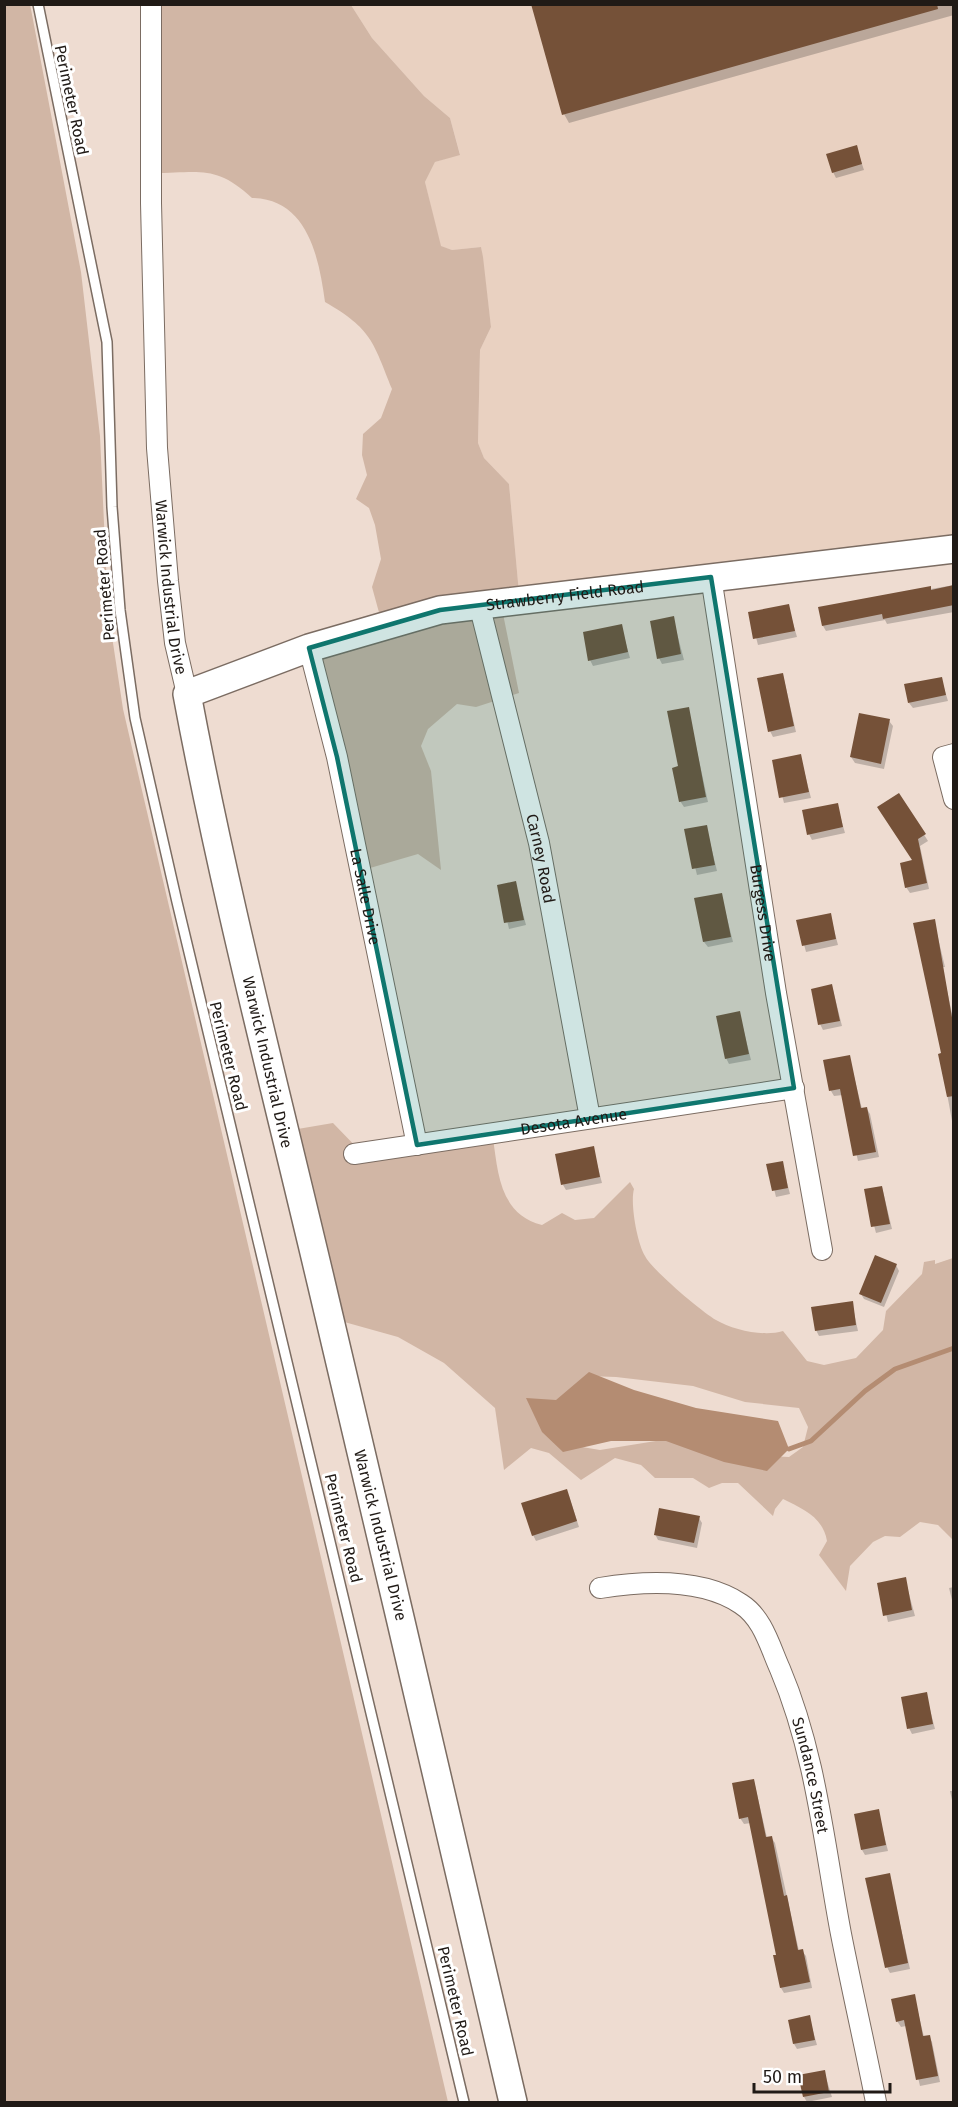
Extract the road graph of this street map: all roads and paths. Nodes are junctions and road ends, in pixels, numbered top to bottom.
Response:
1 (38, 4) edge
2 (151, 4) edge
3 (954, 549) edge
4 (711, 577) junction
5 (478, 604) junction
6 (309, 648) junction
7 (187, 694) junction
8 (954, 754) edge
9 (954, 799) edge
10 (794, 1088) junction
11 (590, 1118) junction
12 (417, 1145) junction
13 (354, 1155) dead end
14 (822, 1250) dead end
15 (600, 1588) dead end
16 (464, 2103) edge
17 (513, 2103) edge
18 (876, 2103) edge

1 - 16 lane, Perimeter Road
2 - 7 street, Warwick Industrial Drive
3 - 4 street, Strawberry Field Road
4 - 5 street, Strawberry Field Road
4 - 10 street, Burgess Drive
5 - 6 street, Strawberry Field Road
5 - 11 street, Carney Road
6 - 7 street, Strawberry Field Road
6 - 12 street, La Salle Drive
7 - 17 street, Warwick Industrial Drive
8 - 9 street
10 - 11 street, Desota Avenue
10 - 14 street, Burgess Drive
11 - 12 street, Desota Avenue
12 - 13 street, Desota Avenue
15 - 18 street, Sundance Street

